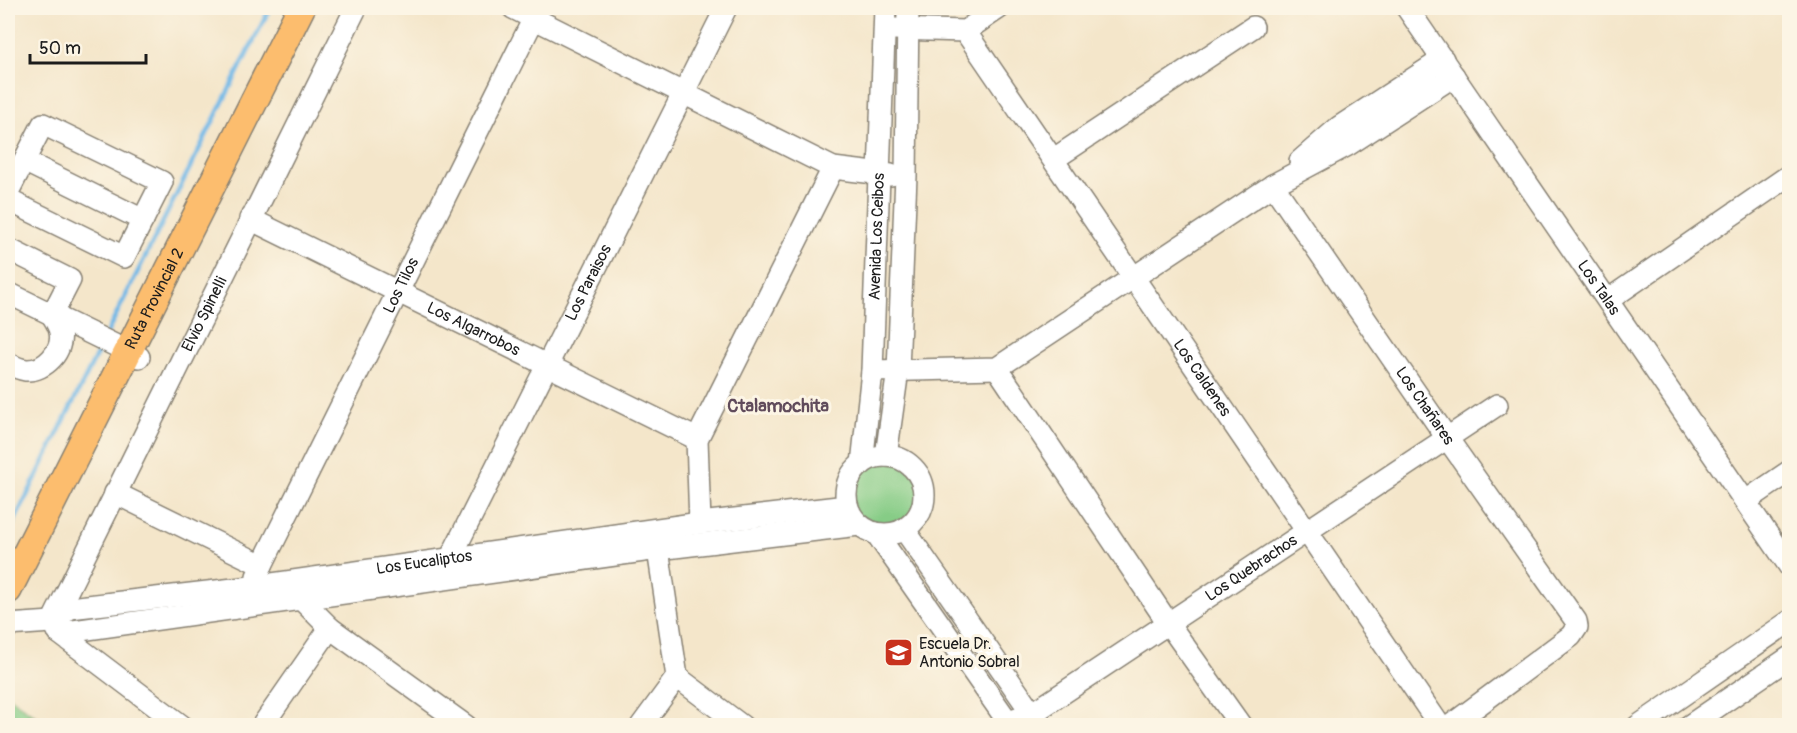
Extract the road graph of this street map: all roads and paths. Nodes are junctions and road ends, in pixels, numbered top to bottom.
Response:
1 (300, 8) edge
2 (356, 8) edge
3 (513, 8) edge
4 (726, 8) edge
5 (885, 8) edge
6 (908, 8) edge
7 (999, 8) edge
8 (1407, 8) edge
9 (536, 12) edge
10 (1253, 27) dead end
11 (884, 29) junction
12 (908, 29) junction
13 (965, 31) junction
14 (1448, 67) junction
15 (683, 92) junction
16 (1054, 159) junction
17 (24, 161) junction
18 (833, 168) junction
19 (879, 175) junction
20 (1790, 175) edge
21 (906, 176) junction
22 (1273, 185) junction
23 (8, 192) edge
24 (8, 200) edge
25 (250, 219) junction
26 (143, 220) junction
27 (8, 249) edge
28 (1134, 277) junction
29 (399, 291) junction
30 (8, 292) edge
31 (1608, 300) junction
32 (52, 315) junction
33 (133, 354) junction
34 (8, 363) edge
35 (547, 365) junction
36 (997, 368) junction
37 (898, 370) junction
38 (872, 371) junction
39 (1497, 405) dead end
40 (1447, 438) junction
41 (697, 440) junction
42 (886, 456) junction
43 (862, 464) junction
44 (1790, 471) edge
45 (115, 494) junction
46 (1746, 501) junction
47 (847, 506) junction
48 (700, 523) junction
49 (868, 529) junction
50 (904, 529) junction
51 (1308, 530) junction
52 (656, 539) junction
53 (450, 559) junction
54 (262, 565) junction
55 (1790, 567) edge
56 (13, 580) edge
57 (281, 582) junction
58 (248, 597) junction
59 (302, 599) junction
60 (1790, 621) edge
61 (1168, 623) junction
62 (8, 625) edge
63 (56, 628) junction
64 (330, 628) junction
65 (1790, 657) edge
66 (677, 677) junction
67 (1037, 719) edge
68 (1008, 724) edge
69 (182, 726) edge
70 (262, 726) edge
71 (466, 726) edge
72 (641, 726) edge
73 (742, 726) edge
74 (1240, 726) edge
75 (1440, 726) edge
76 (1450, 726) edge
77 (1638, 726) edge
78 (1689, 726) edge

1 - 33 main road, Ruta Provincial 2
2 - 25 street, Elvio Spinelli
3 - 9 street
4 - 15 street, Los Paraisos
5 - 11 street, Avenida Los Ceibos
6 - 12 street, Avenida Los Ceibos
7 - 13 street
8 - 14 street, Los Talas
9 - 15 street
9 - 29 street, Los Tilos
10 - 16 street
11 - 12 street
11 - 19 street, Avenida Los Ceibos
12 - 13 street
12 - 21 street, Avenida Los Ceibos
13 - 16 street, Los Caldenes
14 - 22 street
14 - 31 street, Los Talas
15 - 18 street
15 - 35 street, Los Paraisos
16 - 28 street, Los Caldenes
17 - 23 street
17 - 26 street
17 - 26 street
18 - 19 street
18 - 41 street
19 - 21 street
19 - 38 street, Avenida Los Ceibos
20 - 31 street
21 - 37 street, Avenida Los Ceibos
22 - 28 street
22 - 40 street, Los Chañares
24 - 26 street
25 - 29 street, Los Algarrobos
25 - 45 street, Elvio Spinelli
27 - 32 street
28 - 36 street
28 - 51 street, Los Caldenes
29 - 35 street, Los Algarrobos
29 - 54 street, Los Tilos
30 - 32 street
31 - 46 street, Los Talas
32 - 33 street
32 - 34 street
33 - 56 main road, Ruta Provincial 2
35 - 41 street, Los Algarrobos
35 - 53 street, Los Paraisos
36 - 37 street
36 - 61 street
37 - 38 street
37 - 42 street, Avenida Los Ceibos
38 - 43 street, Avenida Los Ceibos
39 - 40 street, Los Quebrachos
40 - 51 street, Los Quebrachos
40 - 76 street, Los Chañares
41 - 48 street
42 - 43 street
42 - 50 street
43 - 47 street
44 - 46 street
45 - 54 street
45 - 63 street, Elvio Spinelli
46 - 55 street, Los Talas
47 - 48 street, Los Eucaliptos
47 - 49 street
48 - 52 street, Los Eucaliptos
49 - 50 street
49 - 52 street, Los Eucaliptos
49 - 68 street
50 - 67 street
51 - 61 street, Los Quebrachos
51 - 75 street, Los Caldenes
52 - 53 street, Los Eucaliptos
52 - 59 street, Los Eucaliptos
52 - 66 street
53 - 57 street, Los Eucaliptos
54 - 58 street, Los Tilos
57 - 58 street, Los Eucaliptos
57 - 59 street
58 - 59 street, Los Eucaliptos
58 - 63 street, Los Eucaliptos
59 - 64 street
60 - 77 street
61 - 67 street, Los Quebrachos
61 - 74 street
62 - 63 street, Los Eucaliptos
63 - 69 street
64 - 70 street
64 - 71 street
65 - 78 street
66 - 72 street
66 - 73 street
67 - 68 street, Los Quebrachos

